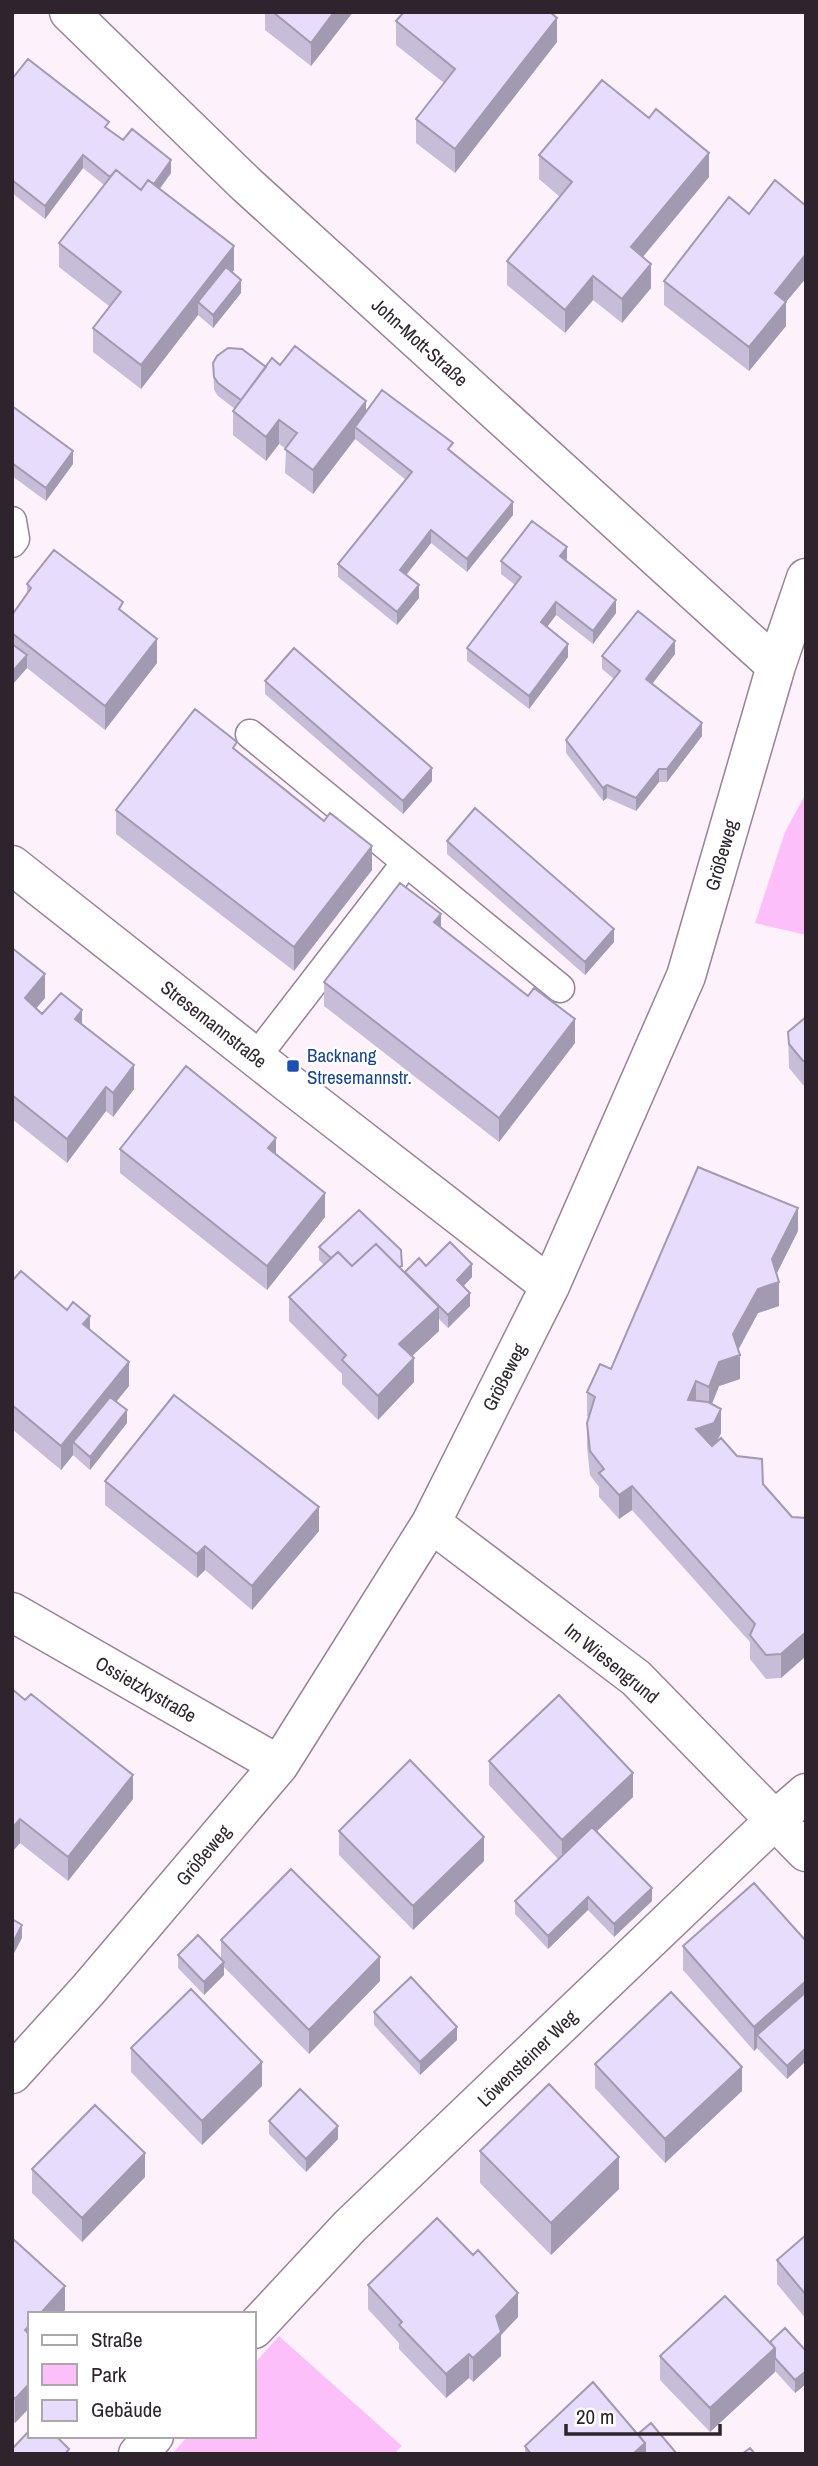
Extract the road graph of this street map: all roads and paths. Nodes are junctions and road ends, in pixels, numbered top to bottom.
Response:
1 (69, 12) edge
2 (12, 521) edge
3 (12, 543) edge
4 (806, 578) edge
5 (776, 666) junction
6 (250, 734) dead end
7 (405, 864) junction
8 (12, 865) edge
9 (559, 988) dead end
10 (256, 1057) junction
11 (550, 1286) junction
12 (431, 1523) junction
13 (12, 1612) edge
14 (279, 1765) junction
15 (806, 1793) edge
16 (775, 1819) junction
17 (806, 1852) edge
18 (12, 2074) edge
19 (256, 2327) edge
20 (152, 2438) edge
21 (138, 2454) edge

1 - 5 street, John-Mott-Straße
2 - 3 lane
4 - 5 street, Größeweg
5 - 11 street, Größeweg
6 - 7 lane
7 - 9 lane
7 - 10 lane
8 - 10 street, Stresemannstraße
10 - 11 street, Stresemannstraße
11 - 12 street, Größeweg
12 - 14 street, Größeweg
12 - 16 street, Im Wiesengrund
13 - 14 street, Ossietzkystraße
14 - 18 street, Größeweg
15 - 16 street, Löwensteiner Weg
16 - 17 street, Im Wiesengrund
16 - 19 street, Löwensteiner Weg
20 - 21 street

